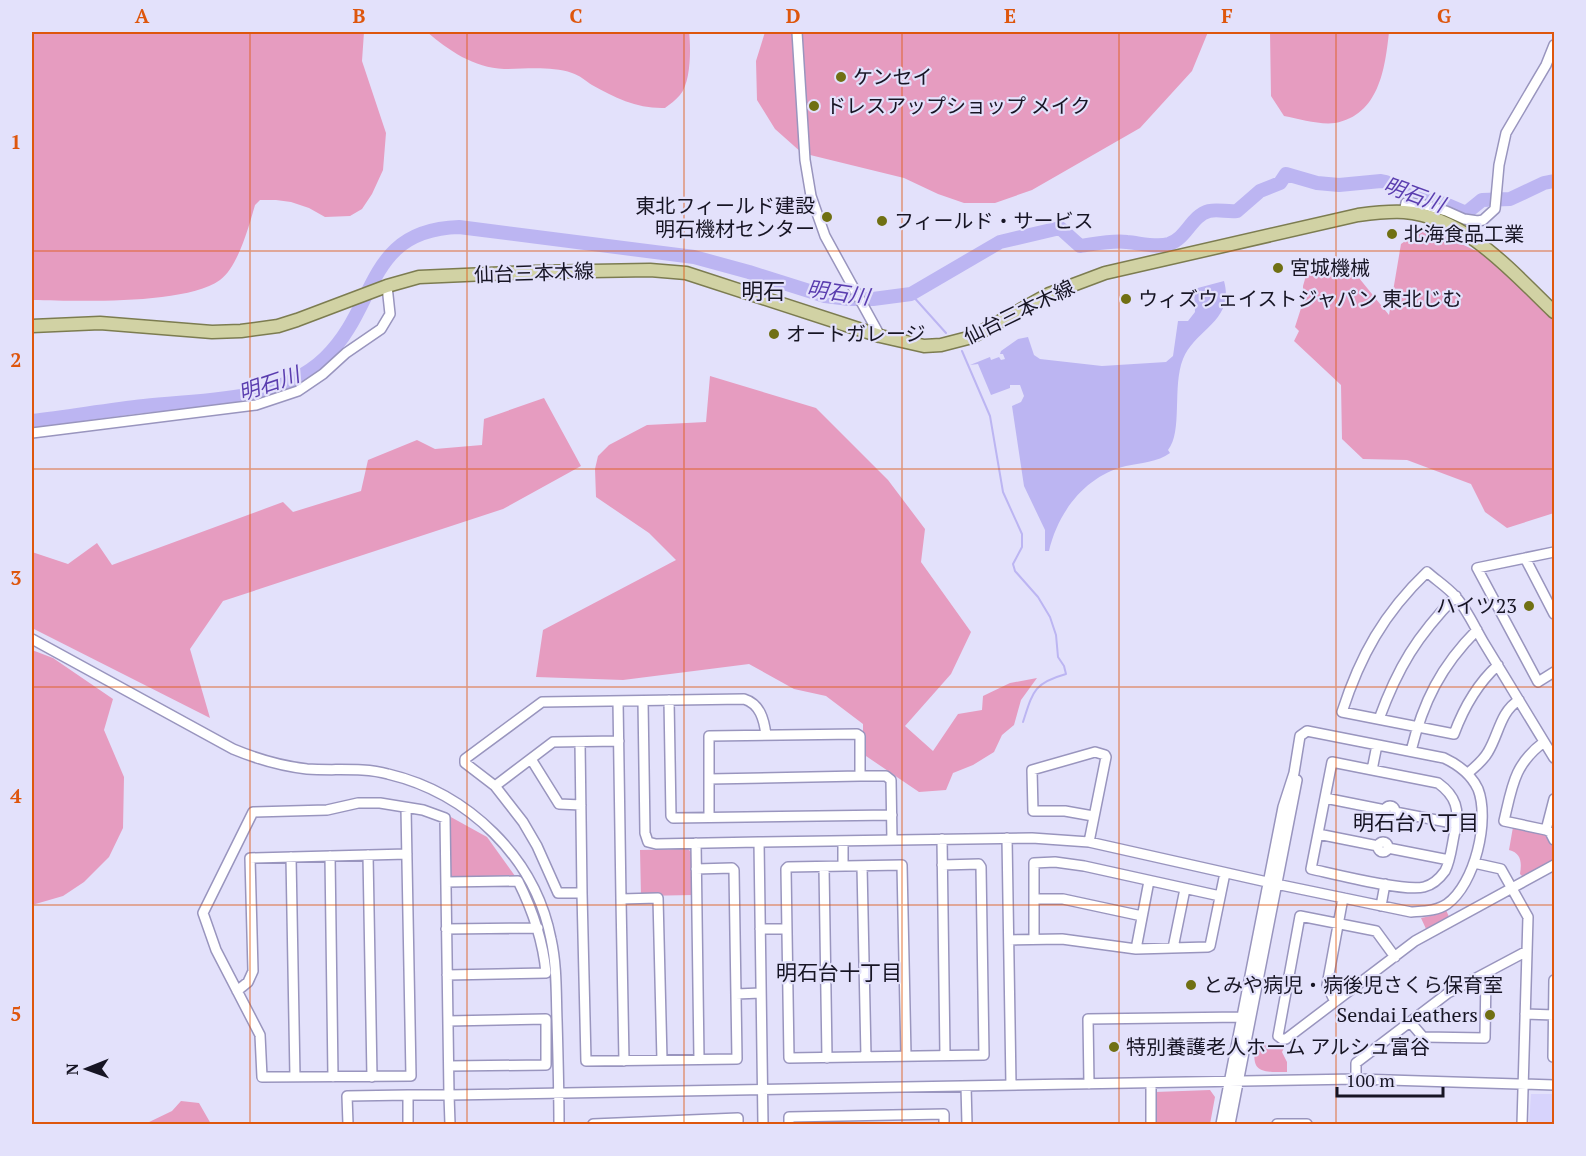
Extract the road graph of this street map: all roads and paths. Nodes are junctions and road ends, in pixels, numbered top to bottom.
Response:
1 (797, 32) edge
2 (1554, 45) edge
3 (1404, 212) junction
4 (383, 288) junction
5 (1554, 312) edge
6 (32, 326) edge
7 (880, 336) junction
8 (32, 433) edge
9 (1554, 552) edge
10 (1525, 558) junction
11 (1456, 596) junction
12 (1554, 614) edge
13 (1477, 630) junction
14 (32, 639) edge
15 (1498, 664) junction
16 (1554, 672) edge
17 (669, 700) junction
18 (1519, 700) junction
19 (618, 701) junction
20 (644, 701) junction
21 (1379, 719) junction
22 (1417, 727) junction
23 (766, 735) junction
24 (619, 741) junction
25 (580, 742) junction
26 (1544, 742) junction
27 (1377, 745) junction
28 (1411, 752) junction
29 (1554, 758) edge
30 (531, 759) junction
31 (1372, 770) junction
32 (1468, 773) junction
33 (860, 776) junction
34 (709, 779) junction
35 (495, 786) junction
36 (1325, 798) junction
37 (1554, 799) edge
38 (581, 805) junction
39 (406, 808) junction
40 (892, 815) junction
41 (1093, 816) junction
42 (709, 817) junction
43 (1457, 824) junction
44 (1546, 830) junction
45 (1318, 834) junction
46 (1007, 838) junction
47 (942, 839) junction
48 (892, 840) junction
49 (1554, 840) edge
50 (843, 841) junction
51 (759, 842) junction
52 (1089, 842) junction
53 (696, 843) junction
54 (407, 854) junction
55 (368, 855) junction
56 (330, 856) junction
57 (291, 857) junction
58 (1449, 860) junction
59 (1474, 863) junction
60 (942, 865) junction
61 (1554, 865) edge
62 (843, 866) junction
63 (862, 866) junction
64 (824, 867) junction
65 (696, 868) junction
66 (1225, 873) junction
67 (1149, 880) junction
68 (446, 882) junction
69 (1272, 883) junction
70 (1385, 884) junction
71 (1512, 888) junction
72 (1185, 889) junction
73 (582, 893) junction
74 (1220, 896) junction
75 (1343, 898) junction
76 (621, 899) junction
77 (1034, 899) junction
78 (1381, 906) junction
79 (1142, 916) junction
80 (1338, 924) junction
81 (538, 928) junction
82 (760, 929) junction
83 (787, 929) junction
84 (446, 930) junction
85 (1034, 939) junction
86 (1009, 940) junction
87 (1173, 948) junction
88 (1136, 949) junction
89 (1527, 951) junction
90 (1395, 957) junction
91 (1486, 974) junction
92 (447, 975) junction
93 (1554, 980) edge
94 (237, 991) junction
95 (761, 993) junction
96 (736, 994) junction
97 (1335, 1002) junction
98 (1526, 1014) junction
99 (1554, 1015) edge
100 (1242, 1017) junction
101 (448, 1021) junction
102 (1410, 1022) junction
103 (945, 1055) junction
104 (906, 1056) junction
105 (866, 1057) junction
106 (1554, 1057) edge
107 (828, 1058) junction
108 (699, 1059) junction
109 (662, 1060) junction
110 (624, 1061) junction
111 (448, 1066) junction
112 (295, 1077) junction
113 (333, 1077) junction
114 (347, 1077) junction
115 (372, 1077) junction
116 (1356, 1079) junction
117 (1234, 1081) junction
118 (1151, 1083) junction
119 (1089, 1084) junction
120 (1523, 1084) junction
121 (1011, 1085) junction
122 (1554, 1085) edge
123 (966, 1086) junction
124 (763, 1089) junction
125 (558, 1092) junction
126 (408, 1095) junction
127 (449, 1095) junction
128 (347, 1096) junction
129 (826, 1120) edge
130 (866, 1120) edge
131 (903, 1120) edge
132 (348, 1125) edge
133 (408, 1125) edge
134 (450, 1125) edge
135 (559, 1125) edge
136 (593, 1125) edge
137 (738, 1125) edge
138 (763, 1125) edge
139 (789, 1125) edge
140 (944, 1125) edge
141 (967, 1125) edge
142 (1151, 1125) edge
143 (1221, 1125) edge
144 (1230, 1125) edge
145 (1278, 1125) edge
146 (1307, 1125) edge
147 (1522, 1125) edge

1 - 7 street
2 - 3 street
3 - 5 main road, 仙台三本木線
3 - 7 main road, 仙台三本木線
4 - 6 main road, 仙台三本木線
4 - 7 main road, 仙台三本木線
4 - 8 street
9 - 10 street
10 - 12 street
10 - 16 street
11 - 13 street
11 - 21 street
11 - 21 street
13 - 15 street
13 - 22 street
14 - 125 street
15 - 18 street
15 - 22 street
17 - 20 street
17 - 23 street
17 - 42 street
18 - 26 street
18 - 32 street
19 - 20 street
19 - 24 street
19 - 35 street
20 - 53 street
21 - 22 street
22 - 28 street
23 - 33 street
23 - 34 street
24 - 25 street
24 - 76 street
25 - 30 street
25 - 38 street
26 - 29 street
26 - 44 street
27 - 28 street
27 - 31 street
27 - 69 street
28 - 32 street
30 - 35 street
30 - 38 street
31 - 36 street
31 - 43 street
32 - 59 street
33 - 34 street
33 - 40 street
34 - 42 street
35 - 73 street
36 - 43 street
36 - 45 street
37 - 44 street
38 - 73 street
39 - 54 street
39 - 68 street
39 - 94 street
40 - 42 street
40 - 48 street
41 - 41 street
41 - 52 street
43 - 58 street
44 - 49 street
45 - 58 street
45 - 70 street
46 - 47 street
46 - 52 street
46 - 86 street
47 - 48 street
47 - 60 street
48 - 50 street
50 - 51 street
50 - 62 street
51 - 53 street
51 - 82 street
52 - 66 street
53 - 65 street
54 - 55 street
54 - 115 street
55 - 56 street
55 - 115 street
56 - 57 street
56 - 113 street
57 - 94 street
57 - 112 street
58 - 70 street
59 - 71 street
59 - 78 street
60 - 103 street
60 - 103 street
61 - 71 street
62 - 63 street
62 - 64 street
63 - 104 street
63 - 105 street
64 - 83 street
64 - 107 street
65 - 96 street
65 - 108 street
66 - 69 street
66 - 74 street
67 - 72 street
67 - 77 street
67 - 79 street
68 - 81 street
68 - 84 street
69 - 75 street
69 - 100 street
69 - 117 street
70 - 78 street
71 - 89 street
71 - 90 street
72 - 74 street
72 - 87 street
73 - 110 street
74 - 87 street
75 - 78 street
75 - 80 street
76 - 109 street
76 - 110 street
77 - 79 street
77 - 85 street
79 - 88 street
80 - 90 street
80 - 97 street
80 - 97 street
81 - 84 street
81 - 92 street
82 - 83 street
82 - 95 street
83 - 107 street
84 - 92 street
85 - 86 street
85 - 88 street
86 - 121 street
87 - 88 street
89 - 91 street
89 - 98 street
90 - 97 street
91 - 102 street
91 - 102 street
92 - 101 street
93 - 99 street
94 - 112 street
95 - 96 street
95 - 124 street
96 - 108 street
98 - 99 street
98 - 120 street
99 - 106 street
100 - 117 street
100 - 119 street
101 - 111 street
101 - 111 street
102 - 116 street
103 - 104 street
104 - 105 street
105 - 107 street
108 - 109 street
109 - 110 street
111 - 127 street
112 - 113 street
113 - 114 street
114 - 115 street
114 - 128 street
116 - 117 street
116 - 120 street
117 - 118 street
117 - 143 street
117 - 144 street
118 - 119 street
118 - 142 street
119 - 121 street
120 - 122 street
120 - 147 street
121 - 123 street
123 - 124 street
123 - 141 street
124 - 125 street
124 - 138 street
125 - 127 street
125 - 135 street
126 - 127 street
126 - 128 street
126 - 133 street
127 - 134 street
128 - 132 street
129 - 130 street
129 - 139 street
130 - 131 street
131 - 140 street
136 - 137 street
145 - 146 street

